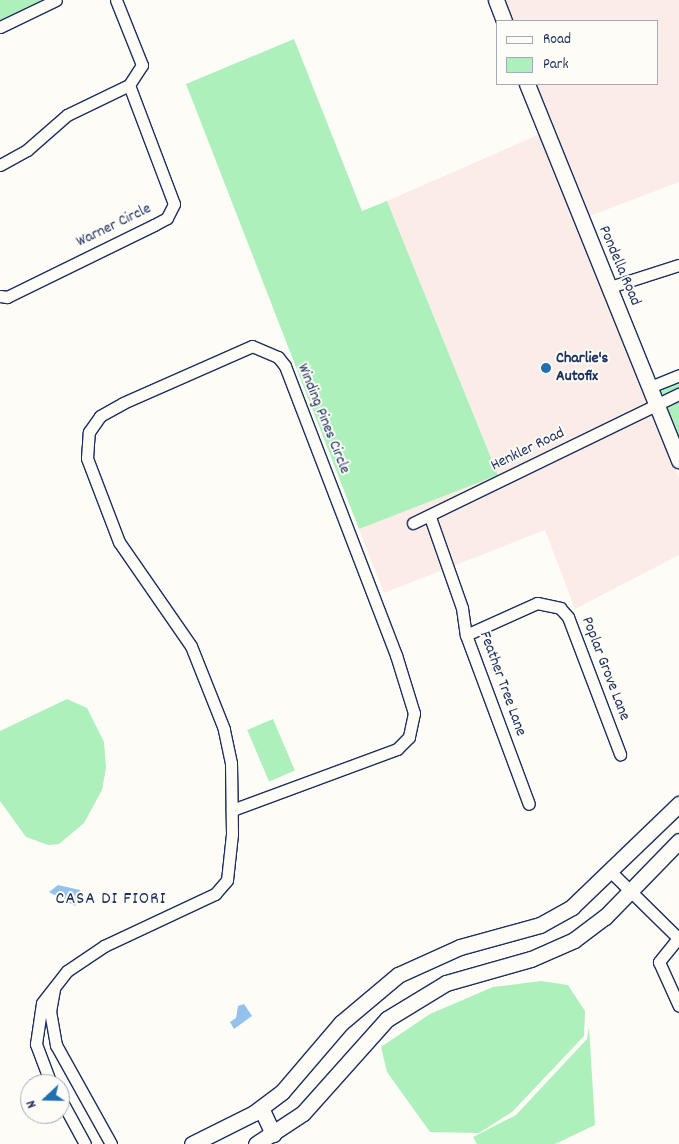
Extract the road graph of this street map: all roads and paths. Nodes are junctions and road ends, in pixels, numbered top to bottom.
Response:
1 (56, 0) edge
2 (116, 0) edge
3 (496, 0) edge
4 (504, 20) edge
5 (0, 28) edge
6 (129, 85) junction
7 (528, 85) edge
8 (0, 165) edge
9 (679, 265) edge
10 (610, 288) junction
11 (0, 296) edge
12 (679, 375) edge
13 (650, 387) junction
14 (679, 394) edge
15 (656, 404) junction
16 (679, 461) edge
17 (430, 517) junction
18 (413, 523) dead end
19 (466, 635) junction
20 (620, 754) dead end
21 (529, 804) dead end
22 (679, 804) edge
23 (232, 810) junction
24 (679, 841) edge
25 (610, 871) junction
26 (631, 891) junction
27 (679, 938) edge
28 (60, 978) junction
29 (679, 1006) edge
30 (47, 1074) edge
31 (261, 1108) junction
32 (70, 1116) edge
33 (273, 1134) junction
34 (85, 1144) edge
35 (111, 1144) edge
36 (192, 1144) edge
37 (256, 1144) edge

1 - 5 street
2 - 6 street
3 - 4 street
6 - 8 street
6 - 11 street, Warner Circle
7 - 10 street, Pondella Road
9 - 10 street
10 - 13 street, Pondella Road
12 - 13 street
13 - 15 street, Pondella Road
14 - 15 street, Henkler Road
15 - 16 street, Pondella Road
15 - 17 street, Henkler Road
17 - 18 street, Henkler Road
17 - 19 street, Feather Tree Lane
19 - 20 street, Poplar Grove Lane
19 - 21 street, Feather Tree Lane
22 - 25 street
23 - 23 street, Winding Pines Circle
23 - 28 street, Winding Pines Circle
24 - 26 street
25 - 26 street
25 - 31 street
26 - 27 street
26 - 33 street
27 - 29 street
28 - 30 street, Winding Pines Circle
28 - 35 street
31 - 33 street
31 - 36 street
32 - 34 street
33 - 37 street

